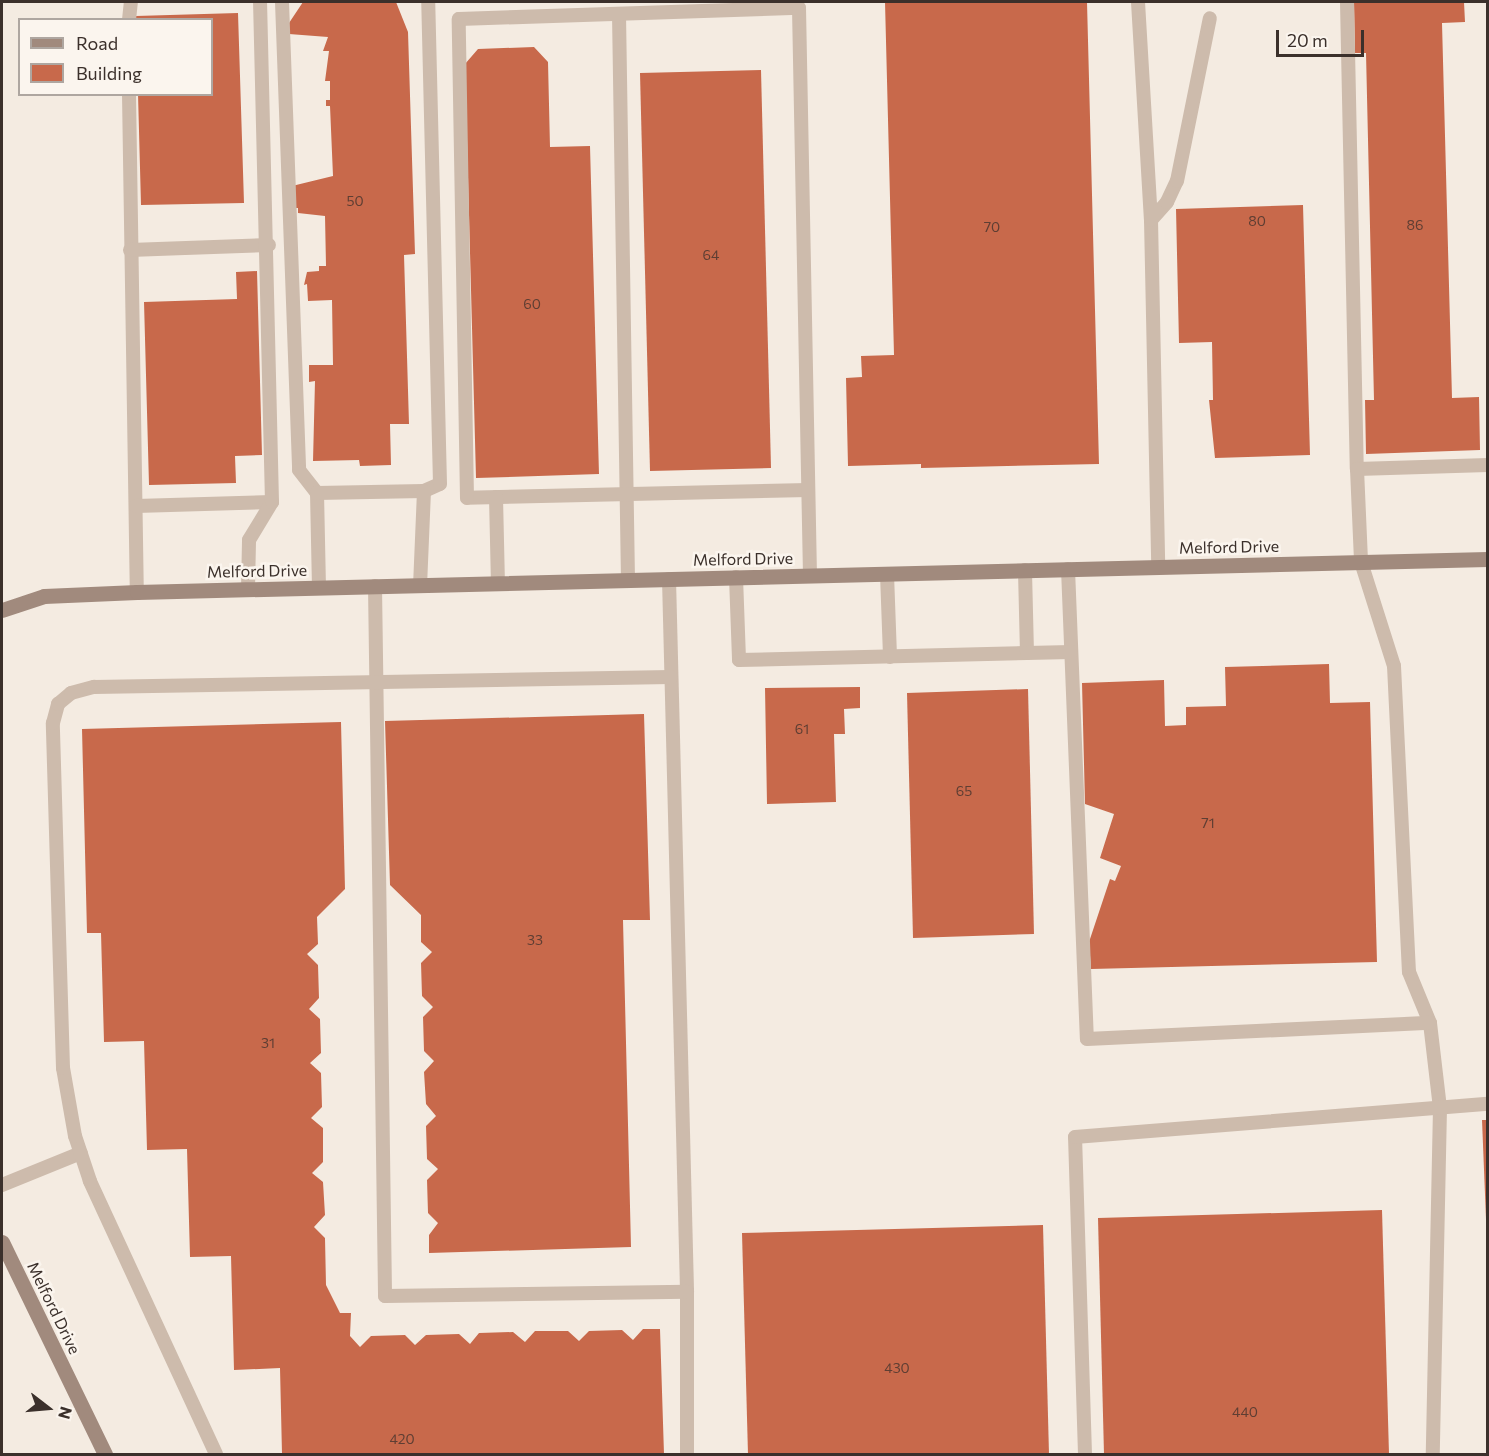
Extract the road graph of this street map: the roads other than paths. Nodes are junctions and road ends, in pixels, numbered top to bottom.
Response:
1 (131, 2) edge
2 (260, 2) edge
3 (282, 2) edge
4 (428, 2) edge
5 (1138, 2) edge
6 (1347, 2) edge
7 (619, 14) junction
8 (129, 18) edge
9 (1210, 18) dead end
10 (129, 96) edge
11 (1151, 220) junction
12 (269, 245) junction
13 (130, 250) junction
14 (1488, 465) edge
15 (1357, 469) junction
16 (808, 490) junction
17 (424, 491) junction
18 (317, 493) junction
19 (627, 494) junction
20 (496, 497) junction
21 (272, 502) junction
22 (136, 506) junction
23 (1488, 559) edge
24 (1361, 562) junction
25 (1158, 567) junction
26 (1068, 569) junction
27 (1025, 570) junction
28 (887, 574) junction
29 (810, 576) junction
30 (736, 578) junction
31 (669, 579) junction
32 (628, 580) junction
33 (498, 583) junction
34 (420, 585) junction
35 (375, 586) junction
36 (319, 588) junction
37 (248, 589) junction
38 (137, 592) junction
39 (2, 610) edge
40 (1071, 652) junction
41 (1028, 653) junction
42 (890, 657) junction
43 (671, 677) junction
44 (375, 682) junction
45 (1430, 1023) junction
46 (1488, 1104) edge
47 (1440, 1108) junction
48 (81, 1153) junction
49 (2, 1185) edge
50 (2, 1242) edge
51 (687, 1292) junction
52 (105, 1455) edge
53 (216, 1455) edge
54 (687, 1455) edge
55 (1085, 1455) edge
56 (1433, 1455) edge

1 - 8 lane
2 - 12 lane
3 - 18 lane
4 - 17 lane
5 - 11 lane
6 - 15 lane
7 - 16 lane
7 - 19 lane
7 - 20 lane
9 - 11 lane
10 - 13 lane
11 - 25 lane
12 - 13 lane
12 - 21 lane
13 - 22 lane
14 - 15 lane
15 - 24 lane
16 - 19 lane
16 - 29 lane
17 - 18 lane
17 - 34 lane
18 - 36 lane
19 - 20 lane
19 - 32 lane
20 - 33 lane
21 - 22 lane
21 - 37 lane
22 - 38 lane
23 - 24 street, Melford Drive
24 - 25 street, Melford Drive
24 - 45 lane
25 - 26 street, Melford Drive
26 - 27 street, Melford Drive
26 - 40 lane
27 - 28 street, Melford Drive
27 - 41 lane
28 - 29 street, Melford Drive
28 - 42 lane
29 - 30 street, Melford Drive
30 - 31 street, Melford Drive
30 - 42 lane
31 - 32 street, Melford Drive
31 - 43 lane
32 - 33 street, Melford Drive
33 - 34 street, Melford Drive
34 - 35 street, Melford Drive
35 - 36 street, Melford Drive
35 - 44 lane
36 - 37 street, Melford Drive
37 - 38 street, Melford Drive
38 - 39 street, Melford Drive
40 - 41 lane
40 - 45 lane
41 - 42 lane
43 - 44 lane
43 - 51 lane
44 - 48 lane
44 - 51 lane
45 - 47 lane
46 - 47 lane
47 - 55 lane
47 - 56 lane
48 - 49 lane
48 - 53 lane
50 - 52 street, Melford Drive
51 - 54 lane

